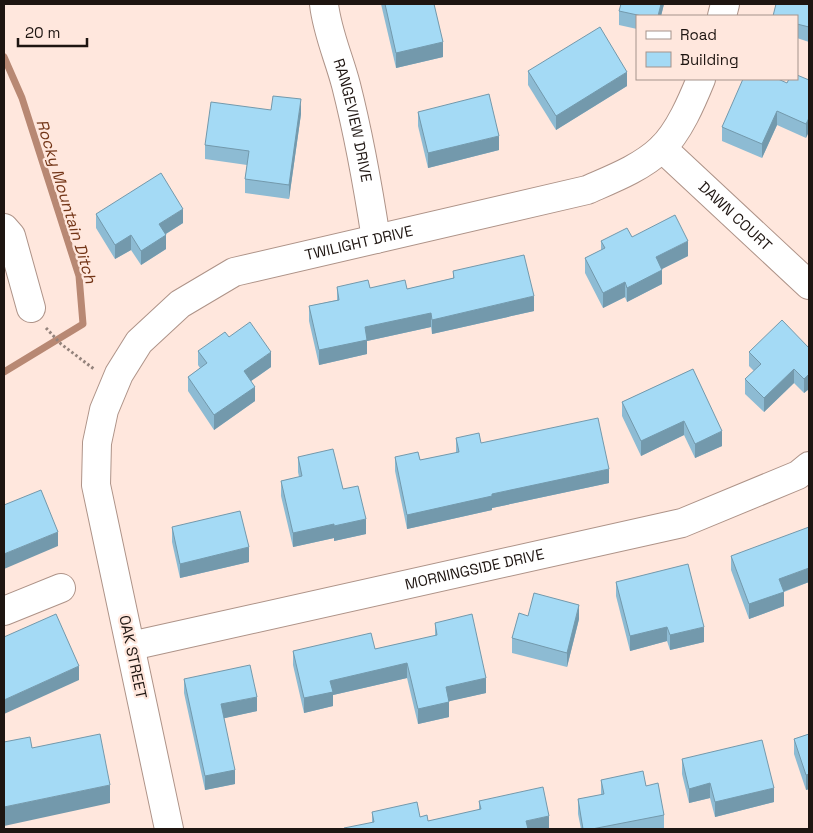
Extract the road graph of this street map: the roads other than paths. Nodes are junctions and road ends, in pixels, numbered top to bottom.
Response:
1 (324, 4) edge
2 (701, 80) edge
3 (662, 148) junction
4 (4, 228) edge
5 (376, 239) junction
6 (809, 285) edge
7 (36, 314) road end
8 (809, 466) edge
9 (96, 485) joint
10 (61, 588) dead end
11 (4, 611) edge
12 (131, 646) junction
13 (169, 829) edge

1 - 5 street, RANGEVIEW DRIVE
2 - 3 street, TWILIGHT DRIVE
3 - 5 street, TWILIGHT DRIVE
3 - 6 street, DAWN COURT
4 - 7 street
5 - 9 street, TWILIGHT DRIVE
8 - 12 street, MORNINGSIDE DRIVE
9 - 12 street, OAK STREET
10 - 11 street
12 - 13 street, OAK STREET

